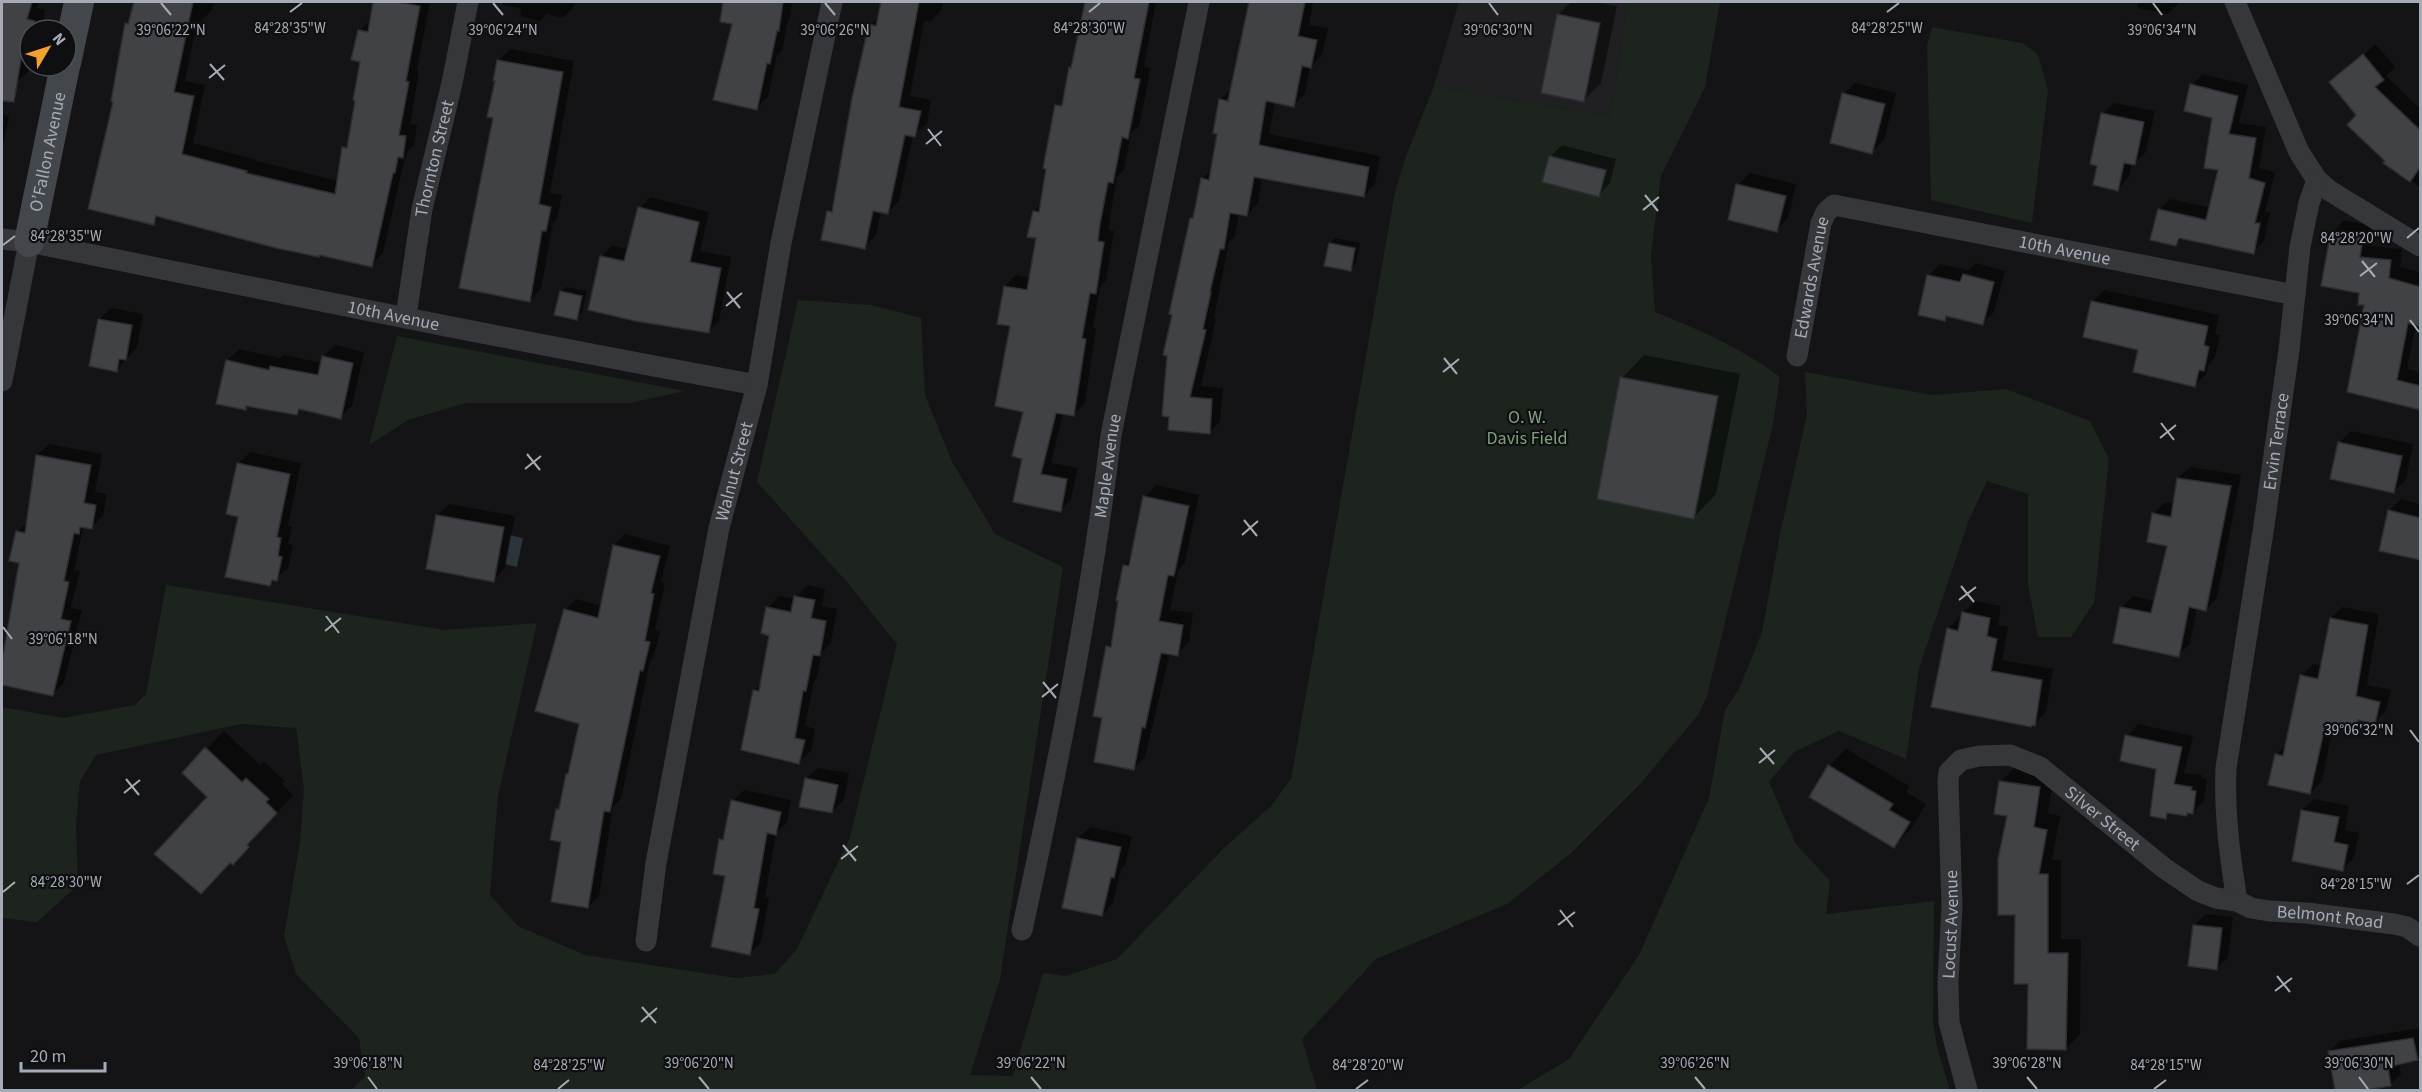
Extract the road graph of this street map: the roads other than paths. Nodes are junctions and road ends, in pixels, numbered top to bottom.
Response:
1 (79, 2) edge
2 (468, 2) edge
3 (832, 2) edge
4 (1199, 2) edge
5 (2235, 2) edge
6 (76, 18) edge
7 (62, 78) edge
8 (2317, 180) junction
9 (1834, 205) joint
10 (15, 240) edge
11 (2421, 246) edge
12 (2295, 295) junction
13 (406, 316) junction
14 (1797, 356) dead end
15 (2, 381) edge
16 (757, 385) junction
17 (1960, 760) joint
18 (2237, 901) junction
19 (1022, 930) dead end
20 (2421, 936) edge
21 (646, 941) dead end
22 (1967, 1090) edge

1 - 6 street, O’Fallon Avenue
2 - 13 street, Thornton Street
3 - 16 street, Walnut Street
4 - 19 street, Maple Avenue
5 - 8 street
7 - 10 street, O’Fallon Avenue
8 - 11 street
8 - 12 street, Ervin Terrace
9 - 12 street, 10th Avenue
9 - 14 street, Edwards Avenue
10 - 13 street, 10th Avenue
10 - 15 street, O’Fallon Avenue
12 - 18 street, Ervin Terrace
13 - 16 street, 10th Avenue
16 - 21 street, Walnut Street
17 - 18 street, Silver Street
17 - 22 street, Locust Avenue
18 - 20 street, Belmont Road

